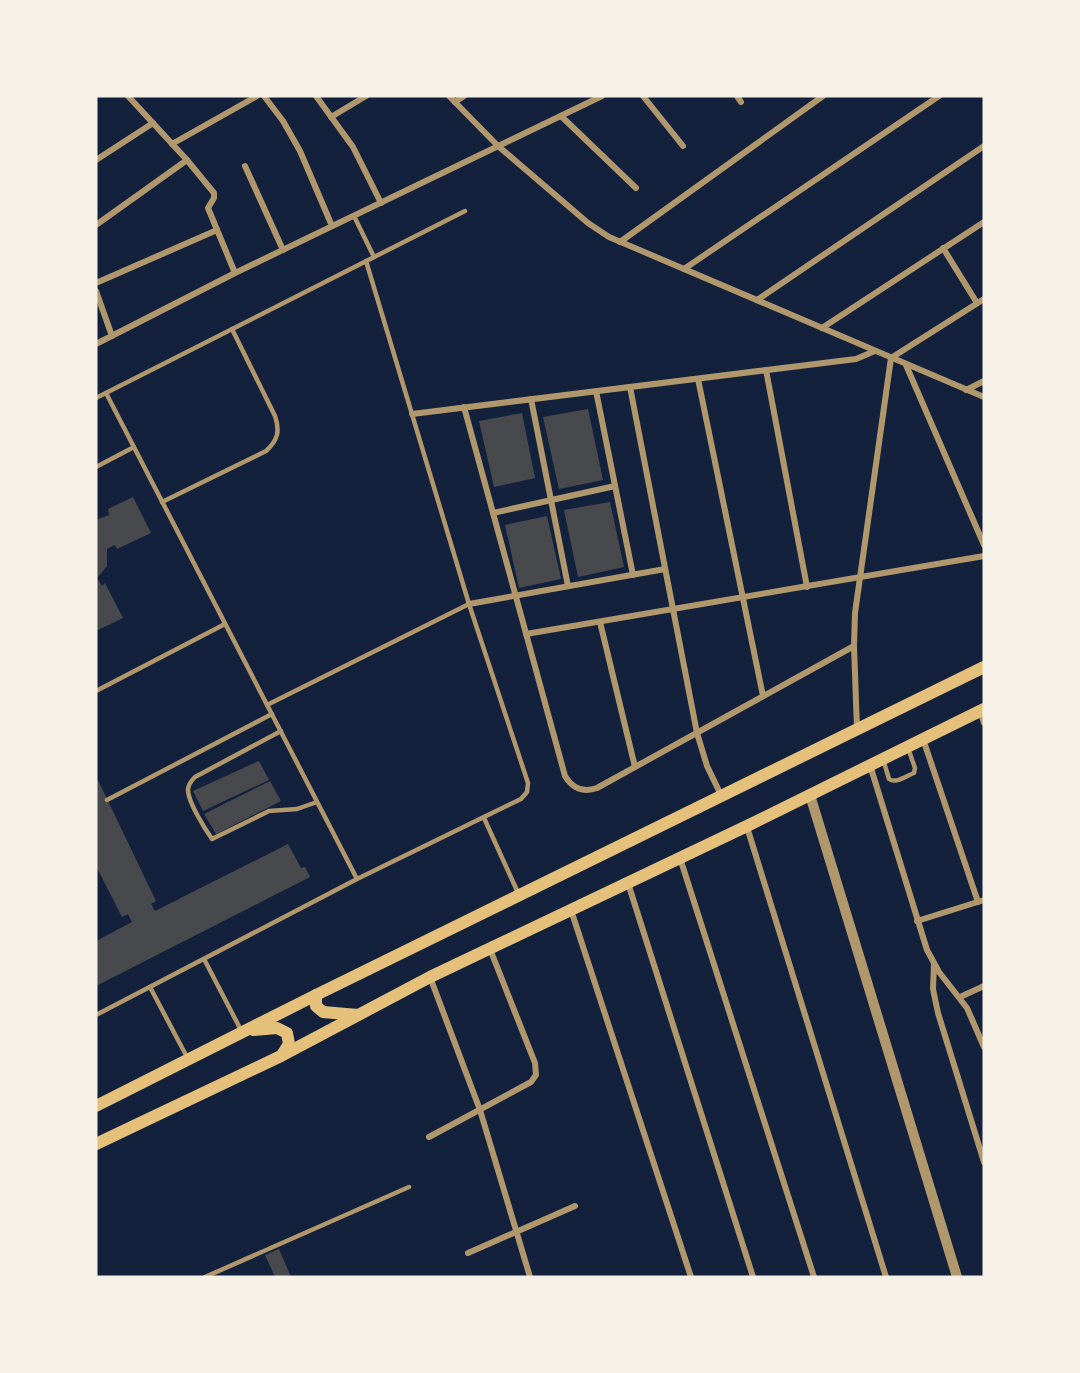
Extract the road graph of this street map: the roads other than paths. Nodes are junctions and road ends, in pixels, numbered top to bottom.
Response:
1 (128, 96) edge
2 (257, 96) edge
3 (264, 96) edge
4 (316, 96) edge
5 (366, 96) edge
6 (449, 96) edge
7 (464, 96) edge
8 (602, 96) edge
9 (643, 96) edge
10 (823, 96) edge
11 (939, 96) edge
12 (455, 102) junction
13 (561, 116) junction
14 (331, 117) junction
15 (153, 123) junction
16 (172, 144) junction
17 (682, 146) dead end
18 (984, 146) edge
19 (498, 147) junction
20 (96, 160) edge
21 (187, 160) junction
22 (245, 166) dead end
23 (636, 188) dead end
24 (381, 203) junction
25 (465, 211) dead end
26 (354, 216) junction
27 (983, 224) edge
28 (96, 225) edge
29 (332, 226) junction
30 (217, 231) junction
31 (620, 242) junction
32 (943, 248) junction
33 (283, 250) junction
34 (374, 257) junction
35 (366, 261) junction
36 (684, 269) junction
37 (235, 273) junction
38 (96, 283) edge
39 (96, 291) edge
40 (984, 299) edge
41 (757, 300) junction
42 (977, 303) junction
43 (822, 328) junction
44 (232, 329) junction
45 (112, 336) junction
46 (96, 344) edge
47 (875, 351) junction
48 (891, 358) junction
49 (906, 364) junction
50 (766, 370) junction
51 (698, 379) junction
52 (984, 381) edge
53 (630, 387) junction
54 (966, 390) junction
55 (596, 391) junction
56 (106, 393) junction
57 (984, 397) edge
58 (96, 398) edge
59 (531, 399) junction
60 (464, 407) junction
61 (412, 414) junction
62 (134, 447) junction
63 (96, 467) edge
64 (615, 486) junction
65 (551, 500) junction
66 (162, 502) junction
67 (493, 513) junction
68 (984, 545) edge
69 (984, 556) edge
70 (665, 569) junction
71 (633, 575) junction
72 (859, 578) junction
73 (568, 586) junction
74 (807, 587) junction
75 (516, 596) junction
76 (743, 598) junction
77 (469, 604) junction
78 (673, 609) junction
79 (600, 622) junction
80 (225, 624) junction
81 (526, 634) junction
82 (854, 646) junction
83 (984, 667) edge
84 (96, 691) edge
85 (763, 696) junction
86 (267, 705) junction
87 (272, 714) junction
88 (983, 714) edge
89 (856, 729) junction
90 (280, 731) junction
91 (697, 733) junction
92 (923, 739) junction
93 (907, 747) junction
94 (883, 759) junction
95 (870, 765) junction
96 (635, 767) junction
97 (721, 795) junction
98 (810, 795) junction
99 (107, 800) dead end
100 (317, 802) junction
101 (484, 818) junction
102 (747, 826) junction
103 (680, 858) junction
104 (357, 879) junction
105 (628, 883) junction
106 (519, 895) junction
107 (981, 901) edge
108 (571, 910) junction
109 (917, 921) junction
110 (490, 949) junction
111 (204, 959) junction
112 (934, 964) junction
113 (430, 977) junction
114 (984, 986) edge
115 (150, 987) junction
116 (316, 994) junction
117 (960, 997) junction
118 (96, 1015) edge
119 (361, 1015) junction
120 (243, 1031) junction
121 (984, 1047) edge
122 (281, 1056) junction
123 (188, 1059) junction
124 (96, 1106) edge
125 (480, 1110) junction
126 (429, 1137) dead end
127 (96, 1144) edge
128 (984, 1162) edge
129 (409, 1187) dead end
130 (575, 1206) dead end
131 (516, 1231) junction
132 (468, 1253) dead end
133 (205, 1277) edge
134 (530, 1277) edge
135 (691, 1277) edge
136 (753, 1277) edge
137 (814, 1277) edge
138 (886, 1277) edge
139 (957, 1277) edge

1 - 15 street
2 - 16 street
3 - 29 street
4 - 14 street
5 - 14 street
6 - 12 street
7 - 12 street
8 - 13 street
9 - 17 street
10 - 31 street
11 - 36 street
12 - 19 street
13 - 19 street
13 - 23 street
14 - 24 street
15 - 16 street
15 - 20 street
16 - 21 street
18 - 41 street
19 - 24 street
19 - 31 street
21 - 28 street
21 - 30 street
22 - 33 street
24 - 26 street
25 - 34 lane
26 - 29 street
26 - 34 lane
27 - 32 street
29 - 33 street
30 - 37 street
30 - 38 street
31 - 36 street
32 - 42 street
32 - 43 street
33 - 37 street
34 - 35 lane
35 - 44 lane
35 - 61 lane
36 - 41 street
37 - 45 street
39 - 45 street
40 - 42 street
41 - 43 street
42 - 48 street
43 - 47 street
44 - 56 lane
44 - 66 lane
45 - 46 street
47 - 48 street
47 - 50 street
48 - 49 street
48 - 72 street
49 - 54 street
49 - 68 street
50 - 51 street
50 - 74 street
51 - 53 street
51 - 76 street
52 - 54 street
53 - 55 street
53 - 70 street
54 - 57 street
55 - 59 street
55 - 64 street
56 - 58 lane
56 - 62 lane
59 - 60 street
59 - 65 street
60 - 61 street
60 - 67 street
61 - 77 lane
62 - 63 lane
62 - 66 lane
64 - 65 street
64 - 71 street
65 - 67 street
65 - 73 street
66 - 80 lane
67 - 75 street
69 - 72 street
70 - 71 street
70 - 78 street
71 - 73 street
72 - 74 street
72 - 82 street
73 - 75 street
74 - 76 street
75 - 77 street
75 - 81 street
76 - 78 street
76 - 85 street
77 - 86 lane
77 - 101 lane
78 - 79 street
78 - 91 street
79 - 81 street
79 - 96 street
80 - 84 lane
80 - 86 lane
81 - 96 street
82 - 85 street
82 - 89 street
83 - 89 main road
85 - 91 street
86 - 87 lane
87 - 90 lane
87 - 99 lane
88 - 92 main road
89 - 97 main road
90 - 100 lane
90 - 100 lane
91 - 96 street
91 - 97 street
92 - 93 main road
92 - 107 street
93 - 94 main road
93 - 94 lane
94 - 95 main road
95 - 98 main road
95 - 109 street
97 - 106 main road
98 - 102 main road
98 - 139 street
100 - 104 lane
101 - 104 lane
101 - 106 lane
102 - 103 main road
102 - 138 street
103 - 105 main road
103 - 137 street
104 - 111 lane
105 - 108 main road
105 - 136 street
106 - 116 main road
107 - 109 street
108 - 110 main road
108 - 135 street
109 - 112 street
110 - 113 main road
110 - 125 street
111 - 115 lane
111 - 120 lane
112 - 117 street
112 - 128 street
113 - 119 main road
113 - 125 street
114 - 117 street
115 - 118 lane
115 - 123 lane
116 - 119 main road
116 - 120 main road
117 - 121 street
119 - 122 main road
120 - 122 main road
120 - 123 main road
122 - 127 main road
123 - 124 main road
125 - 126 street
125 - 131 street
129 - 133 lane
130 - 131 street
131 - 132 street
131 - 134 street

